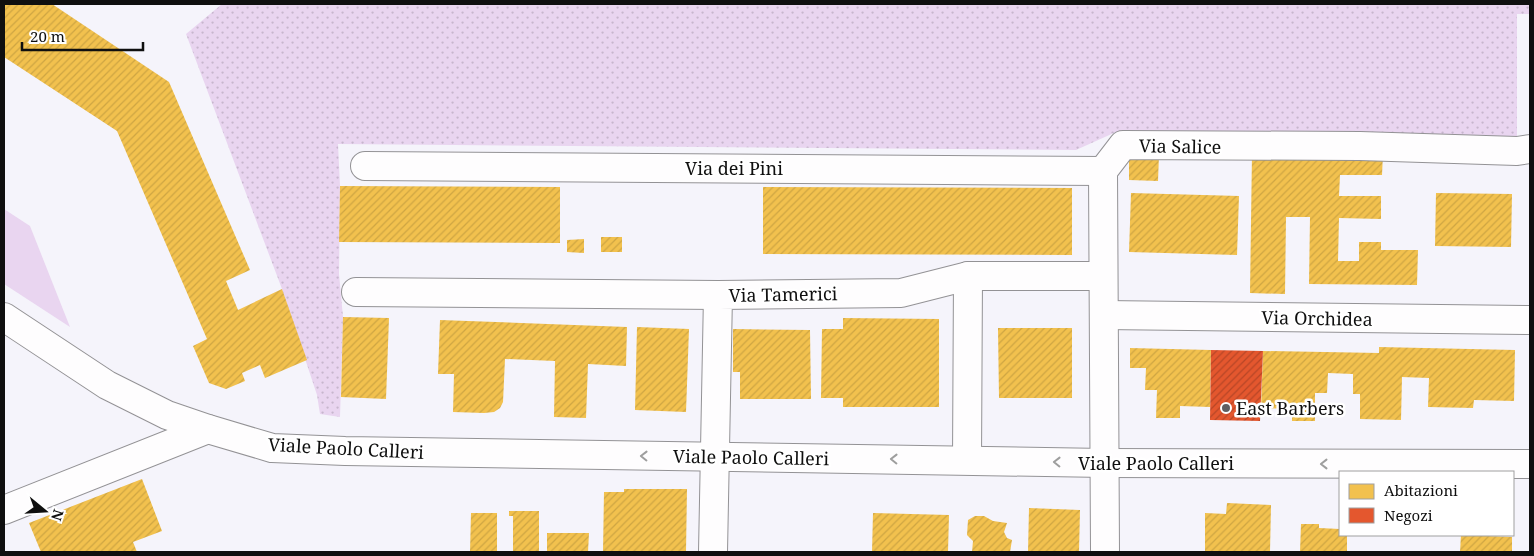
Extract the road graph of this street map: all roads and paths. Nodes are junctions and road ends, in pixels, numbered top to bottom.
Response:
1 (1530, 149) edge
2 (365, 166) dead end
3 (1103, 171) junction
4 (968, 276) junction
5 (1103, 276) junction
6 (356, 292) dead end
7 (718, 295) junction
8 (1104, 315) junction
9 (4, 317) edge
10 (1530, 320) edge
11 (208, 429) junction
12 (715, 456) junction
13 (967, 460) junction
14 (1105, 463) junction
15 (1530, 464) edge
16 (4, 510) edge
17 (713, 552) edge
18 (1105, 552) edge

1 - 3 street, Via Salice
2 - 3 street, Via dei Pini
3 - 5 street
4 - 5 street, Via Tamerici
4 - 7 street, Via Tamerici
4 - 13 street
5 - 8 street
6 - 7 street
7 - 12 street, Via Tamerici
8 - 10 street, Via Orchidea
8 - 14 street
9 - 11 street, Viale Paolo Calleri
12 -> 11 street, Viale Paolo Calleri
11 - 16 street
13 -> 12 street, Viale Paolo Calleri
12 - 17 street, Via Tamerici
14 -> 13 street, Viale Paolo Calleri
15 -> 14 street, Viale Paolo Calleri
14 - 18 street

